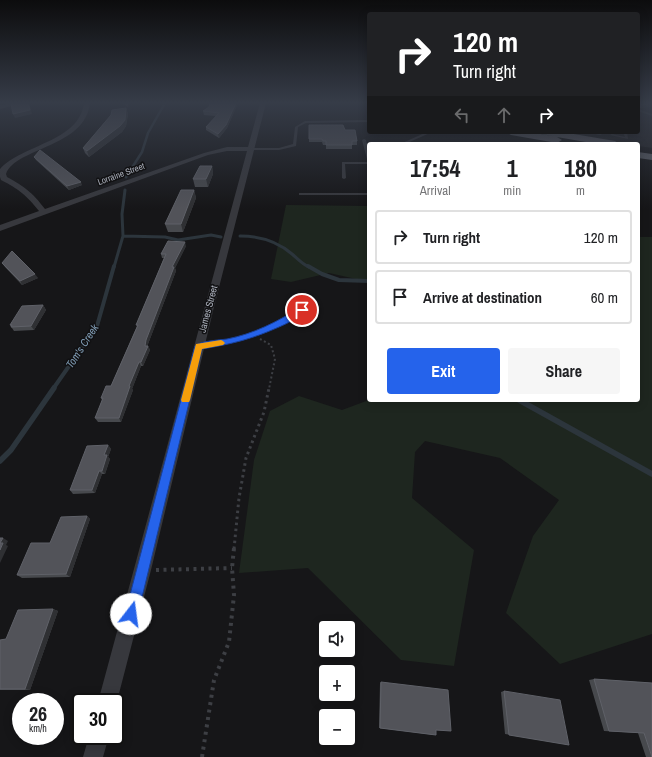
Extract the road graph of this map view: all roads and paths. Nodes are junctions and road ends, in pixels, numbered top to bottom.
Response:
1 (57, 138) edge
2 (255, 138) edge
3 (296, 138) edge
4 (546, 138) edge
5 (598, 138) edge
6 (624, 138) edge
7 (364, 140) dead end
8 (613, 140) edge
9 (567, 142) edge
10 (640, 148) edge
11 (252, 149) junction
12 (652, 150) edge
13 (367, 151) edge
14 (640, 155) edge
15 (342, 157) dead end
16 (652, 157) edge
17 (343, 163) junction
18 (367, 163) edge
19 (344, 178) dead end
20 (300, 194) dead end
21 (367, 194) edge
22 (44, 213) junction
23 (0, 228) edge
24 (302, 310) dead end
25 (252, 336) junction
26 (199, 346) junction
27 (232, 568) junction
28 (143, 570) junction
29 (110, 693) edge
30 (96, 745) edge
31 (93, 757) edge
32 (202, 757) edge

1 - 22 street
2 - 11 street, James Street
3 - 11 lane
4 - 9 highway
5 - 8 highway
6 - 8 lane
7 - 13 lane
10 - 12 highway
11 - 22 street, Lorraine Street
11 - 26 street, James Street
14 - 16 highway
15 - 17 lane
17 - 18 lane
17 - 19 lane
20 - 21 lane
22 - 23 street, Lorraine Street
24 - 25 lane
25 - 26 lane
25 - 27 path
26 - 28 street, James Street
27 - 28 path
27 - 32 path
28 - 29 street, James Street
30 - 31 street

